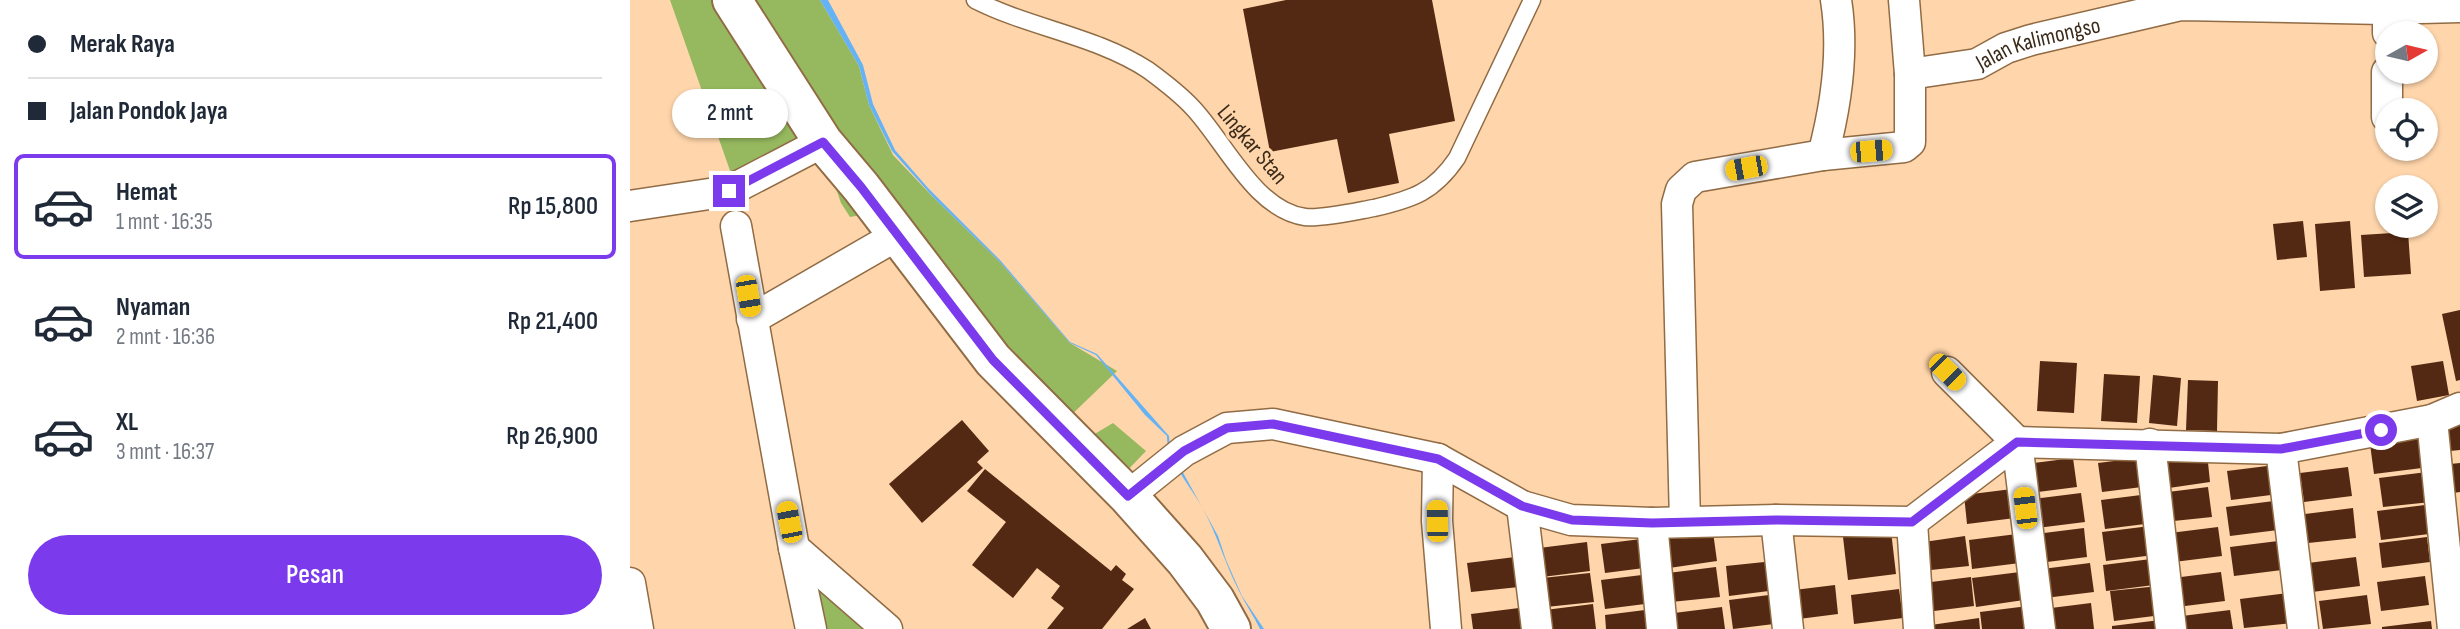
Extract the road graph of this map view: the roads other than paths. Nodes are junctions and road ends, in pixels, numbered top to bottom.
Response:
1 (732, 0) edge
2 (975, 0) edge
3 (1532, 0) edge
4 (1836, 0) edge
5 (1904, 0) edge
6 (2180, 3) edge
7 (2460, 7) edge
8 (2388, 21) edge
9 (1910, 74) junction
10 (823, 142) junction
11 (1823, 155) junction
12 (630, 206) edge
13 (736, 226) dead end
14 (896, 236) junction
15 (752, 319) junction
16 (1947, 372) dead end
17 (2460, 408) edge
18 (2432, 420) junction
19 (2017, 442) junction
20 (2150, 444) junction
21 (2281, 449) junction
22 (1438, 459) junction
23 (1140, 486) junction
24 (1522, 506) junction
25 (1776, 520) junction
26 (1685, 522) junction
27 (1912, 522) junction
28 (1652, 523) junction
29 (794, 548) junction
30 (630, 583) edge
31 (638, 629) edge
32 (811, 629) edge
33 (887, 629) edge
34 (1231, 629) edge
35 (1446, 629) edge
36 (1537, 629) edge
37 (1662, 629) edge
38 (1787, 629) edge
39 (1919, 629) edge
40 (2040, 629) edge
41 (2171, 629) edge
42 (2303, 629) edge
43 (2453, 629) edge

1 - 10 main road
2 - 3 lane, Lingkar Stan
4 - 11 street
5 - 9 street
6 - 8 street, Jalan Kalimongso
6 - 9 street, Jalan Kalimongso
7 - 8 street, Jalan Kalimongso
9 - 11 street
10 - 12 street
10 - 14 main road
11 - 26 street
13 - 15 street
14 - 15 street
14 - 23 main road
15 - 29 street
16 - 19 street
17 - 18 street
18 - 21 street
18 - 43 street
19 - 20 street
19 - 27 street
19 - 40 street
20 - 21 street
20 - 41 street
21 - 42 street
22 - 23 street
22 - 24 street
22 - 35 street
23 - 34 main road
24 - 28 street
24 - 36 street
25 - 26 street
25 - 27 street
25 - 38 street
26 - 28 street
27 - 39 street
28 - 37 street
29 - 32 street
29 - 33 street
30 - 31 street

